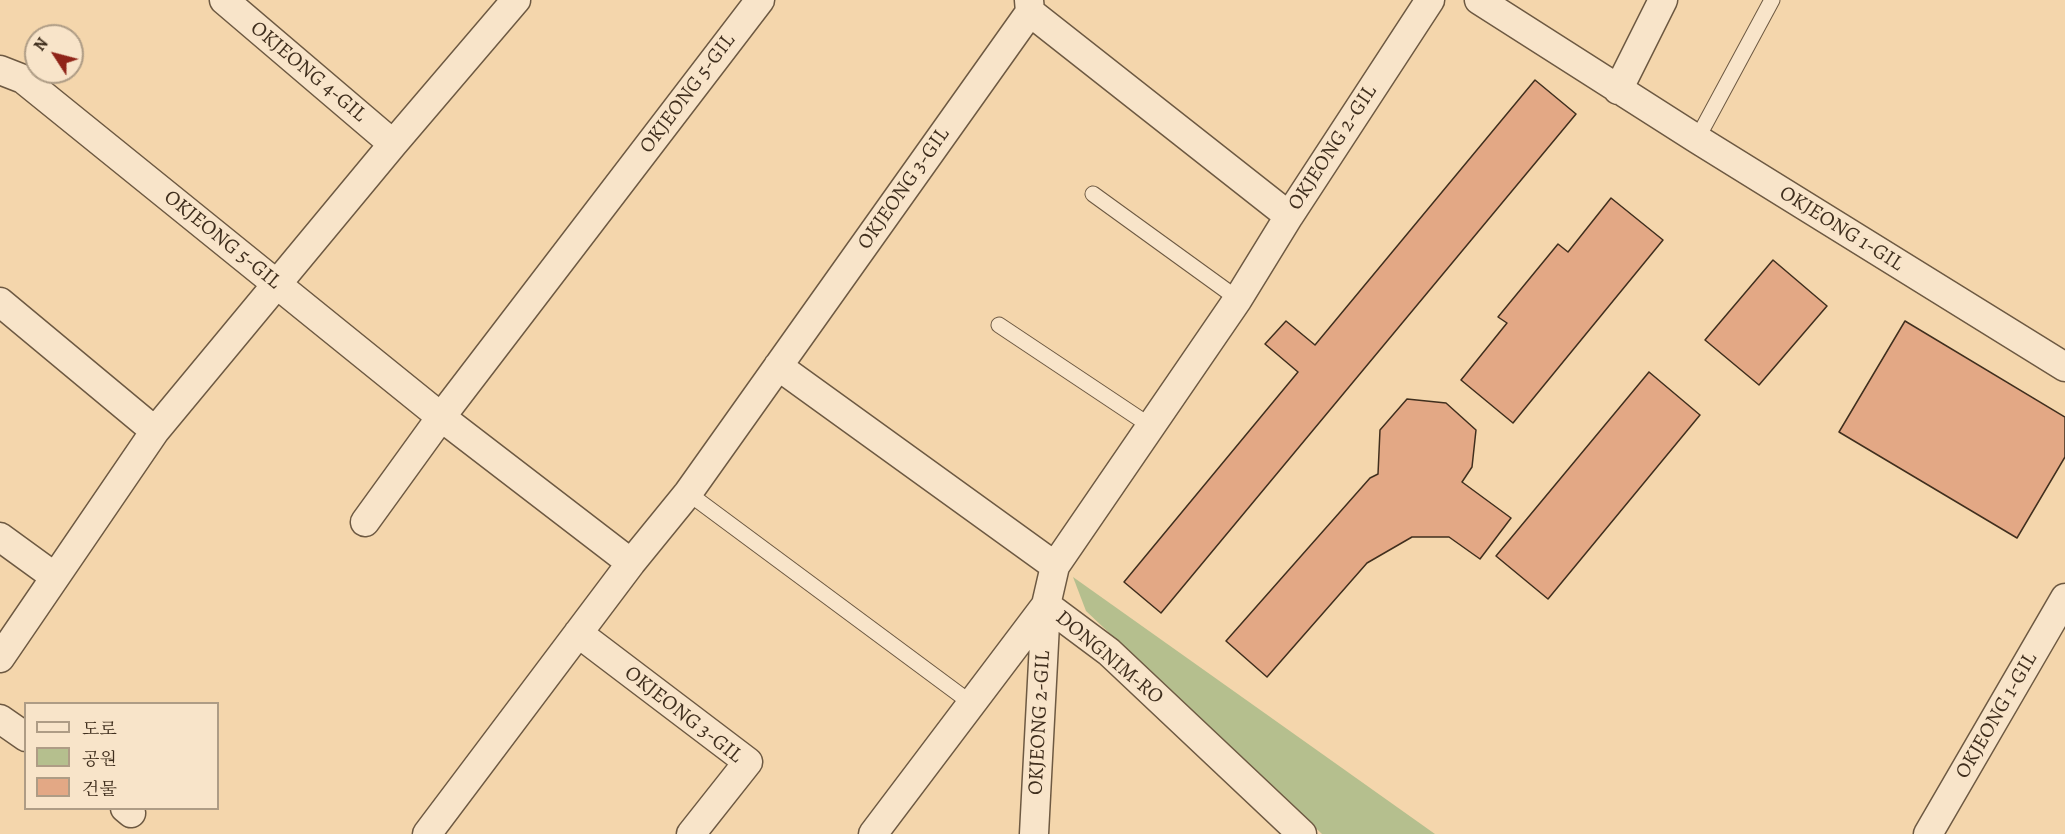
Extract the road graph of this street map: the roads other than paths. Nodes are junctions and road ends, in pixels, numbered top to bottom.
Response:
1 (224, 0) edge
2 (516, 0) edge
3 (760, 0) edge
4 (1430, 0) edge
5 (1479, 0) edge
6 (1664, 0) edge
7 (1772, 0) edge
8 (1030, 6) edge
9 (0, 70) edge
10 (1618, 90) junction
11 (1697, 139) junction
12 (393, 144) junction
13 (1093, 194) dead end
14 (1289, 216) junction
15 (277, 284) junction
16 (1238, 299) junction
17 (0, 302) edge
18 (999, 325) dead end
19 (778, 366) junction
20 (2065, 367) edge
21 (441, 417) junction
22 (1152, 427) junction
23 (155, 431) junction
24 (688, 493) junction
25 (365, 522) dead end
26 (0, 537) edge
27 (631, 563) junction
28 (1055, 566) junction
29 (55, 577) junction
30 (2064, 602) edge
31 (1046, 605) junction
32 (578, 633) junction
33 (0, 658) edge
34 (971, 703) junction
35 (0, 719) edge
36 (24, 736) edge
37 (427, 834) edge
38 (691, 834) edge
39 (873, 834) edge
40 (1034, 834) edge
41 (1302, 834) edge
42 (1928, 834) edge

1 - 12 street, OKJEONG 4-GIL
2 - 12 street
3 - 21 street, OKJEONG 5-GIL
4 - 14 street, OKJEONG 2-GIL
5 - 10 street, OKJEONG 1-GIL
6 - 10 street
7 - 11 lane
8 - 14 street
8 - 19 street, OKJEONG 3-GIL
9 - 15 street, OKJEONG 5-GIL
10 - 11 street, OKJEONG 1-GIL
11 - 20 street, OKJEONG 1-GIL
12 - 15 street
13 - 16 lane
14 - 16 street, OKJEONG 2-GIL
15 - 21 street, OKJEONG 5-GIL
15 - 23 street
16 - 22 street, OKJEONG 2-GIL
17 - 23 street
18 - 22 lane
19 - 24 street, OKJEONG 3-GIL
19 - 28 street
21 - 25 street, OKJEONG 5-GIL
21 - 27 street, OKJEONG 5-GIL
22 - 28 street, OKJEONG 2-GIL
23 - 29 street
24 - 27 street, OKJEONG 3-GIL
24 - 34 lane
26 - 29 street
27 - 32 street, OKJEONG 3-GIL
28 - 31 street, OKJEONG 2-GIL
29 - 33 street
30 - 42 street, OKJEONG 1-GIL
31 - 34 street, DONGNIM-RO
31 - 40 street, OKJEONG 2-GIL
31 - 41 street, DONGNIM-RO
32 - 37 street, OKJEONG 3-GIL
32 - 38 street, OKJEONG 3-GIL
34 - 39 street, DONGNIM-RO
35 - 36 street

